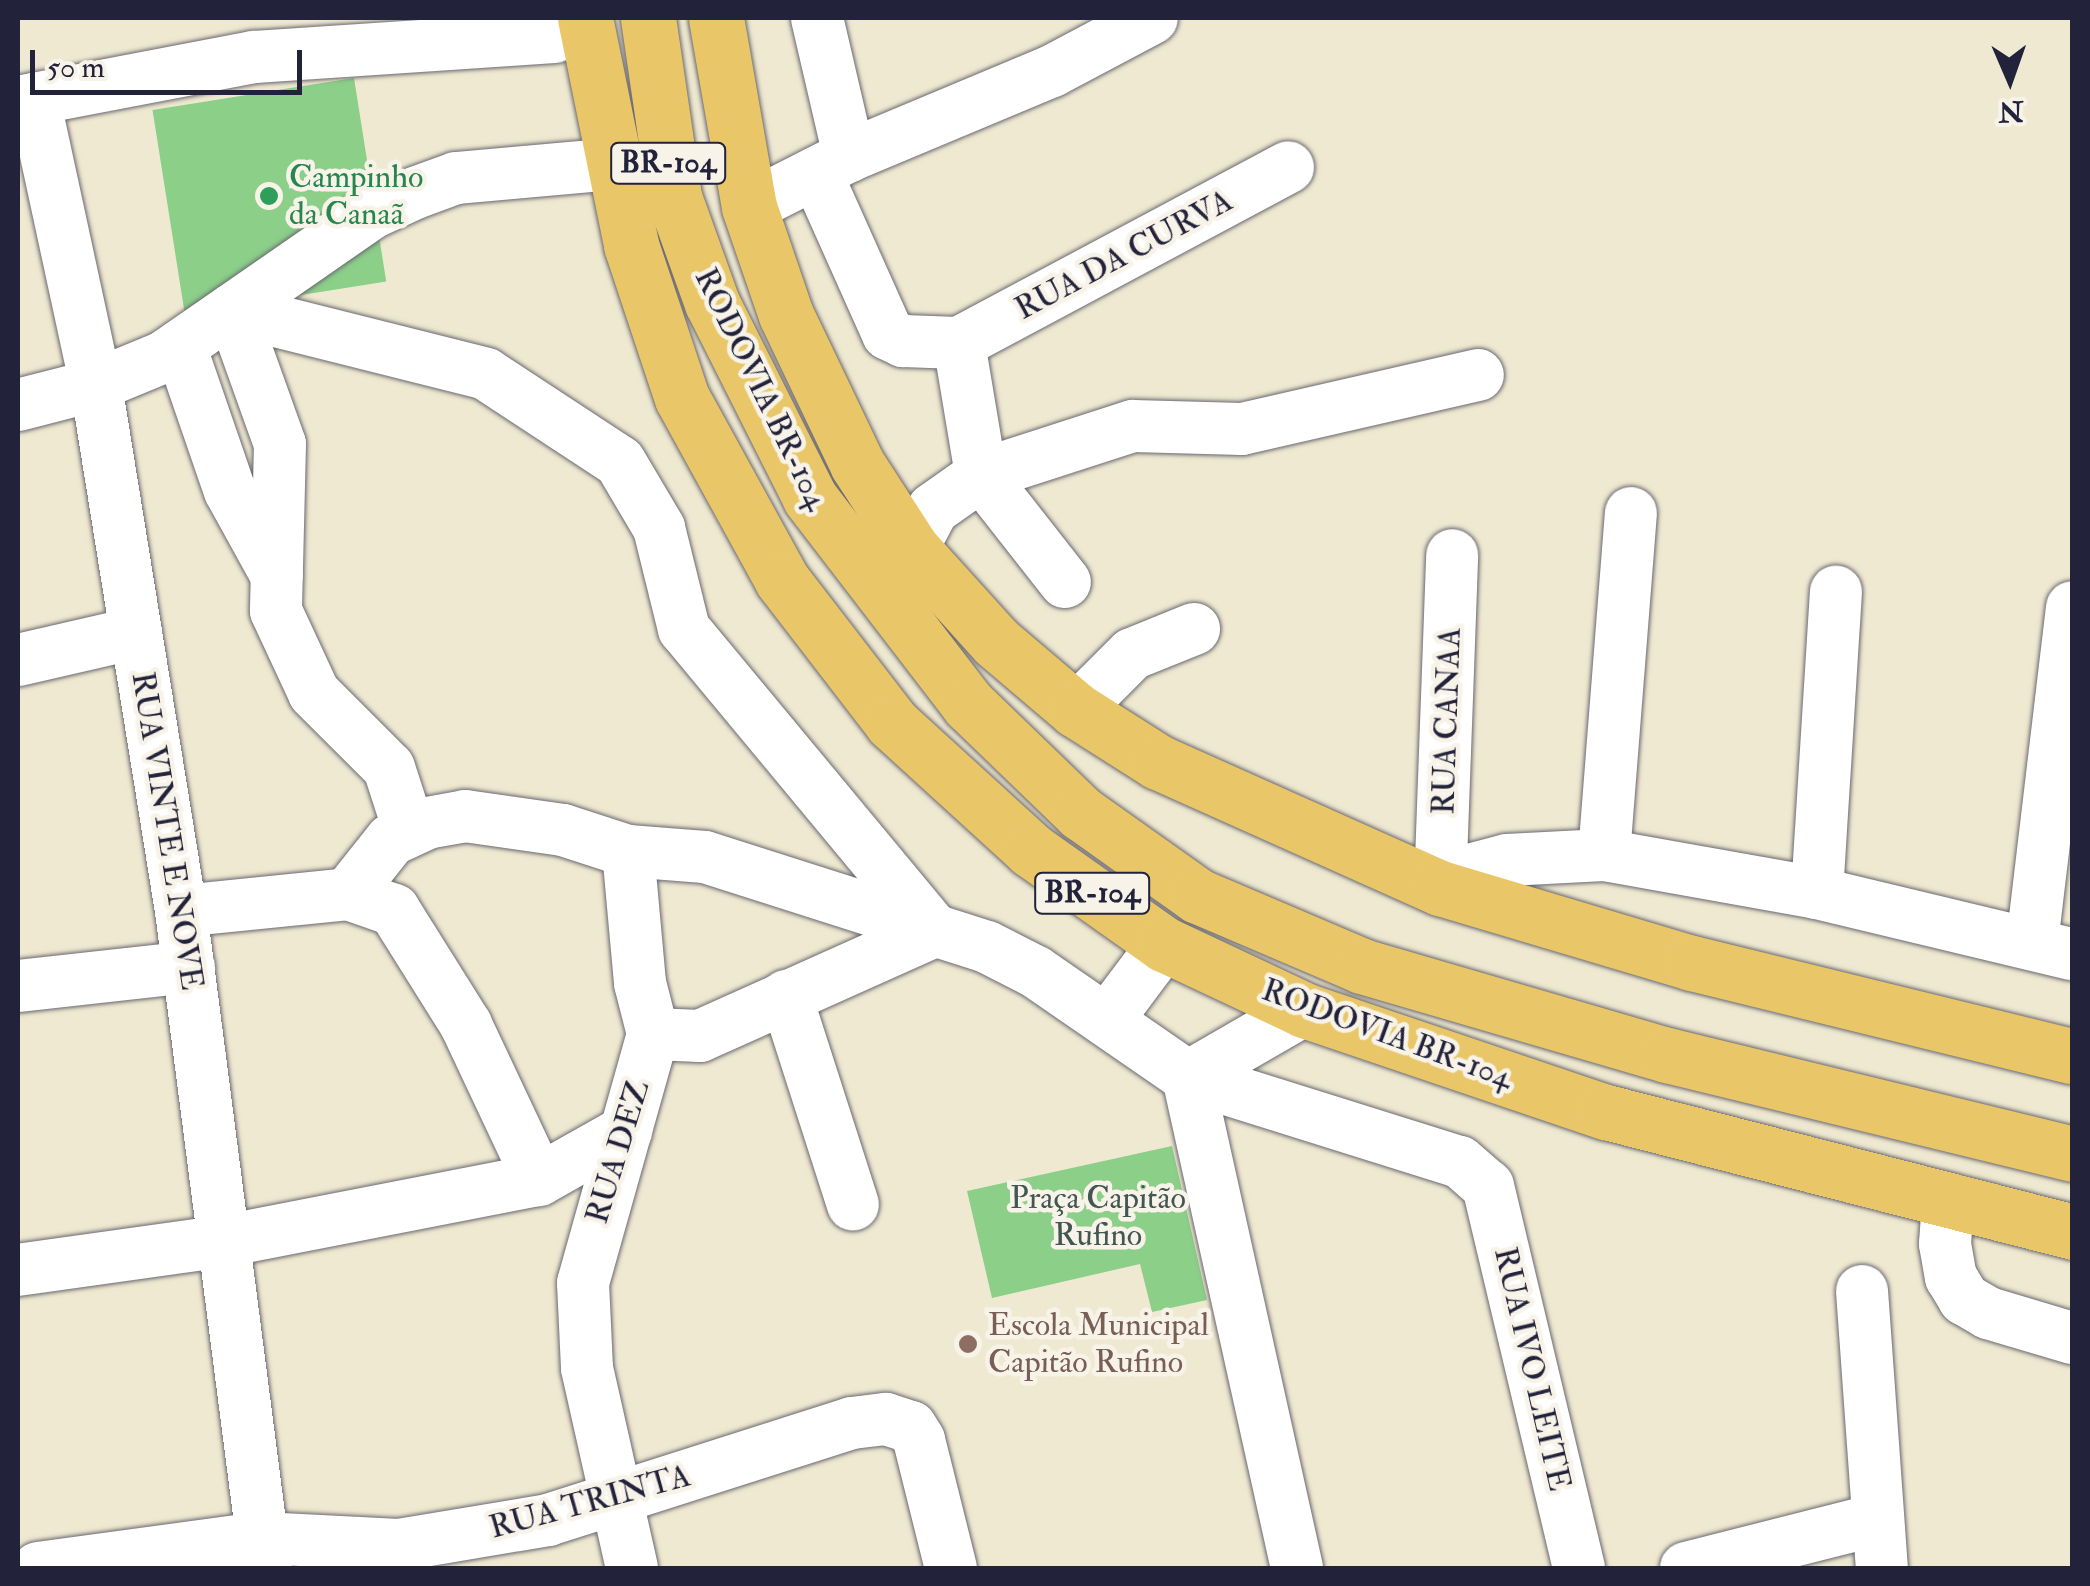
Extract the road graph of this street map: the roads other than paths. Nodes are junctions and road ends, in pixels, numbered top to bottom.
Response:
1 (648, 18) edge
2 (716, 18) edge
3 (816, 18) edge
4 (1152, 18) edge
5 (562, 24) edge
6 (26, 101) edge
7 (610, 146) junction
8 (832, 164) junction
9 (1288, 167) dead end
10 (749, 207) junction
11 (232, 310) junction
12 (959, 343) junction
13 (180, 346) junction
14 (1478, 375) dead end
15 (96, 386) junction
16 (18, 406) edge
17 (982, 475) junction
18 (1631, 513) dead end
19 (912, 549) junction
20 (1452, 555) dead end
21 (277, 576) junction
22 (1065, 582) dead end
23 (1836, 592) dead end
24 (2072, 607) edge
25 (1194, 629) dead end
26 (136, 633) junction
27 (18, 660) edge
28 (1076, 710) junction
29 (2066, 740) edge
30 (409, 830) junction
31 (628, 851) junction
32 (1604, 855) junction
33 (1440, 888) junction
34 (1817, 893) junction
35 (348, 894) junction
36 (181, 911) junction
37 (935, 931) junction
38 (1164, 944) junction
39 (2052, 948) edge
40 (189, 967) junction
41 (18, 986) edge
42 (786, 996) junction
43 (1304, 1010) junction
44 (1107, 1020) junction
45 (654, 1034) junction
46 (2072, 1056) edge
47 (1188, 1077) junction
48 (626, 1131) junction
49 (2072, 1154) edge
50 (539, 1180) junction
51 (1948, 1202) junction
52 (854, 1205) dead end
53 (2072, 1232) edge
54 (224, 1241) junction
55 (18, 1270) edge
56 (1862, 1291) dead end
57 (2072, 1338) edge
58 (617, 1500) junction
59 (1879, 1544) edge
60 (264, 1553) edge
61 (38, 1568) edge
62 (632, 1568) edge
63 (952, 1568) edge
64 (1297, 1568) edge
65 (1579, 1568) edge
66 (1686, 1568) edge

1 - 49 highway, RODOVIA BR-104 / BR-104
2 - 10 highway, RODOVIA BR-104 / BR-104
3 - 8 street
4 - 8 street
5 - 6 street
5 - 7 highway, RODOVIA BR-104 / BR-104
6 - 15 street, RUA VINTE E NOVE
7 - 11 street
7 - 38 highway, RODOVIA BR-104 / BR-104
8 - 10 street
8 - 12 street
9 - 12 street, RUA DA CURVA
10 - 19 highway, RODOVIA BR-104 / BR-104
11 - 13 street
11 - 21 street
11 - 37 street
12 - 17 street
13 - 15 street
13 - 21 street
14 - 17 street
15 - 16 street
15 - 26 street, RUA VINTE E NOVE
17 - 19 street
17 - 22 street
18 - 32 street
19 - 28 highway, RODOVIA BR-104 / BR-104
20 - 33 street, RUA CANAA
21 - 30 street
23 - 34 street
24 - 29 street
25 - 28 street
26 - 27 street
26 - 36 street, RUA VINTE E NOVE
28 - 33 highway, RODOVIA BR-104 / BR-104
29 - 39 street
30 - 31 street
30 - 35 street
31 - 37 street
31 - 45 street
32 - 33 street
32 - 34 street
33 - 46 highway, RODOVIA BR-104 / BR-104
34 - 39 street
35 - 36 street
35 - 50 street
36 - 40 street, RUA VINTE E NOVE
37 - 42 street
37 - 44 street
38 - 43 highway, RODOVIA BR-104 / BR-104
38 - 44 street
40 - 41 street
40 - 54 street, RUA VINTE E NOVE
42 - 45 street
42 - 52 street
43 - 47 street
43 - 51 highway, RODOVIA BR-104 / BR-104
44 - 47 street
45 - 48 street, RUA DEZ
47 - 64 street
47 - 65 street, RUA IVO LEITE
48 - 50 street
48 - 58 street, RUA DEZ
50 - 54 street
51 - 53 highway, RODOVIA BR-104 / BR-104
51 - 57 street
54 - 55 street
54 - 60 street, RUA VINTE E NOVE
56 - 59 street
58 - 60 street, RUA TRINTA
58 - 62 street, RUA DEZ
58 - 63 street, RUA TRINTA
59 - 66 street
60 - 61 street, RUA TRINTA

